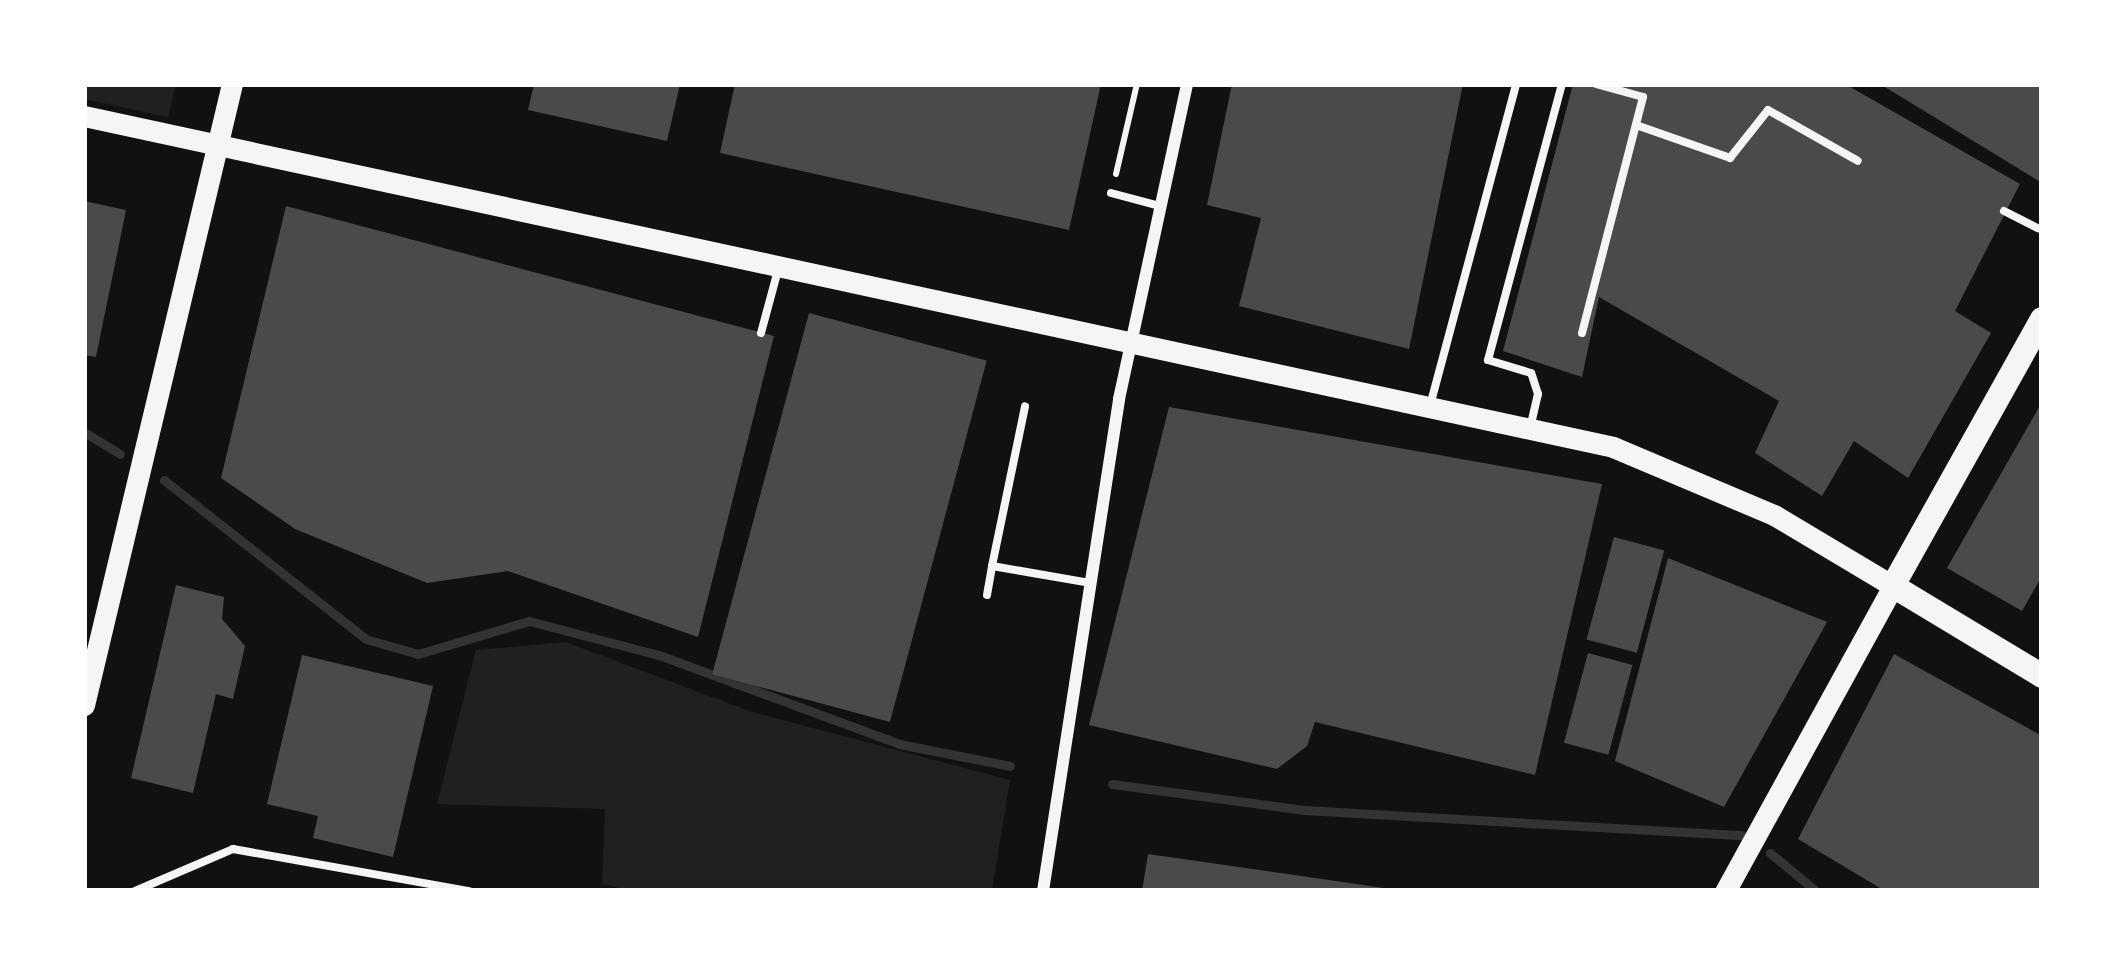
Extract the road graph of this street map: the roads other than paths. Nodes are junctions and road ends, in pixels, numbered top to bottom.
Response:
1 (232, 84) edge
2 (1187, 84) edge
3 (1516, 84) edge
4 (1562, 84) edge
5 (1595, 84) edge
6 (84, 116) edge
7 (1636, 125) junction
8 (220, 140) junction
9 (1858, 160) dead end
10 (1111, 193) road end
11 (1160, 206) junction
12 (2004, 211) dead end
13 (2038, 229) dead end
14 (780, 262) junction
15 (2042, 319) edge
16 (761, 333) dead end
17 (1582, 333) dead end
18 (1132, 339) junction
19 (1025, 406) dead end
20 (1430, 410) junction
21 (1528, 431) junction
22 (992, 566) junction
23 (1091, 584) junction
24 (1893, 586) junction
25 (987, 595) dead end
26 (2042, 676) edge
27 (84, 705) edge
28 (135, 891) edge
29 (469, 891) edge
30 (1043, 891) edge
31 (1725, 891) edge

1 - 8 street
2 - 11 street
3 - 20 lane
4 - 21 lane
5 - 7 lane
6 - 8 street
7 - 9 lane
7 - 17 lane
8 - 14 street
8 - 27 street
10 - 11 lane
11 - 18 street
12 - 13 lane
14 - 16 lane
14 - 18 street
15 - 24 main road
18 - 20 street
18 - 23 street
19 - 22 lane
20 - 21 street
21 - 24 street
22 - 23 lane
22 - 25 lane
23 - 30 street
24 - 26 main road
24 - 31 street
28 - 29 lane

